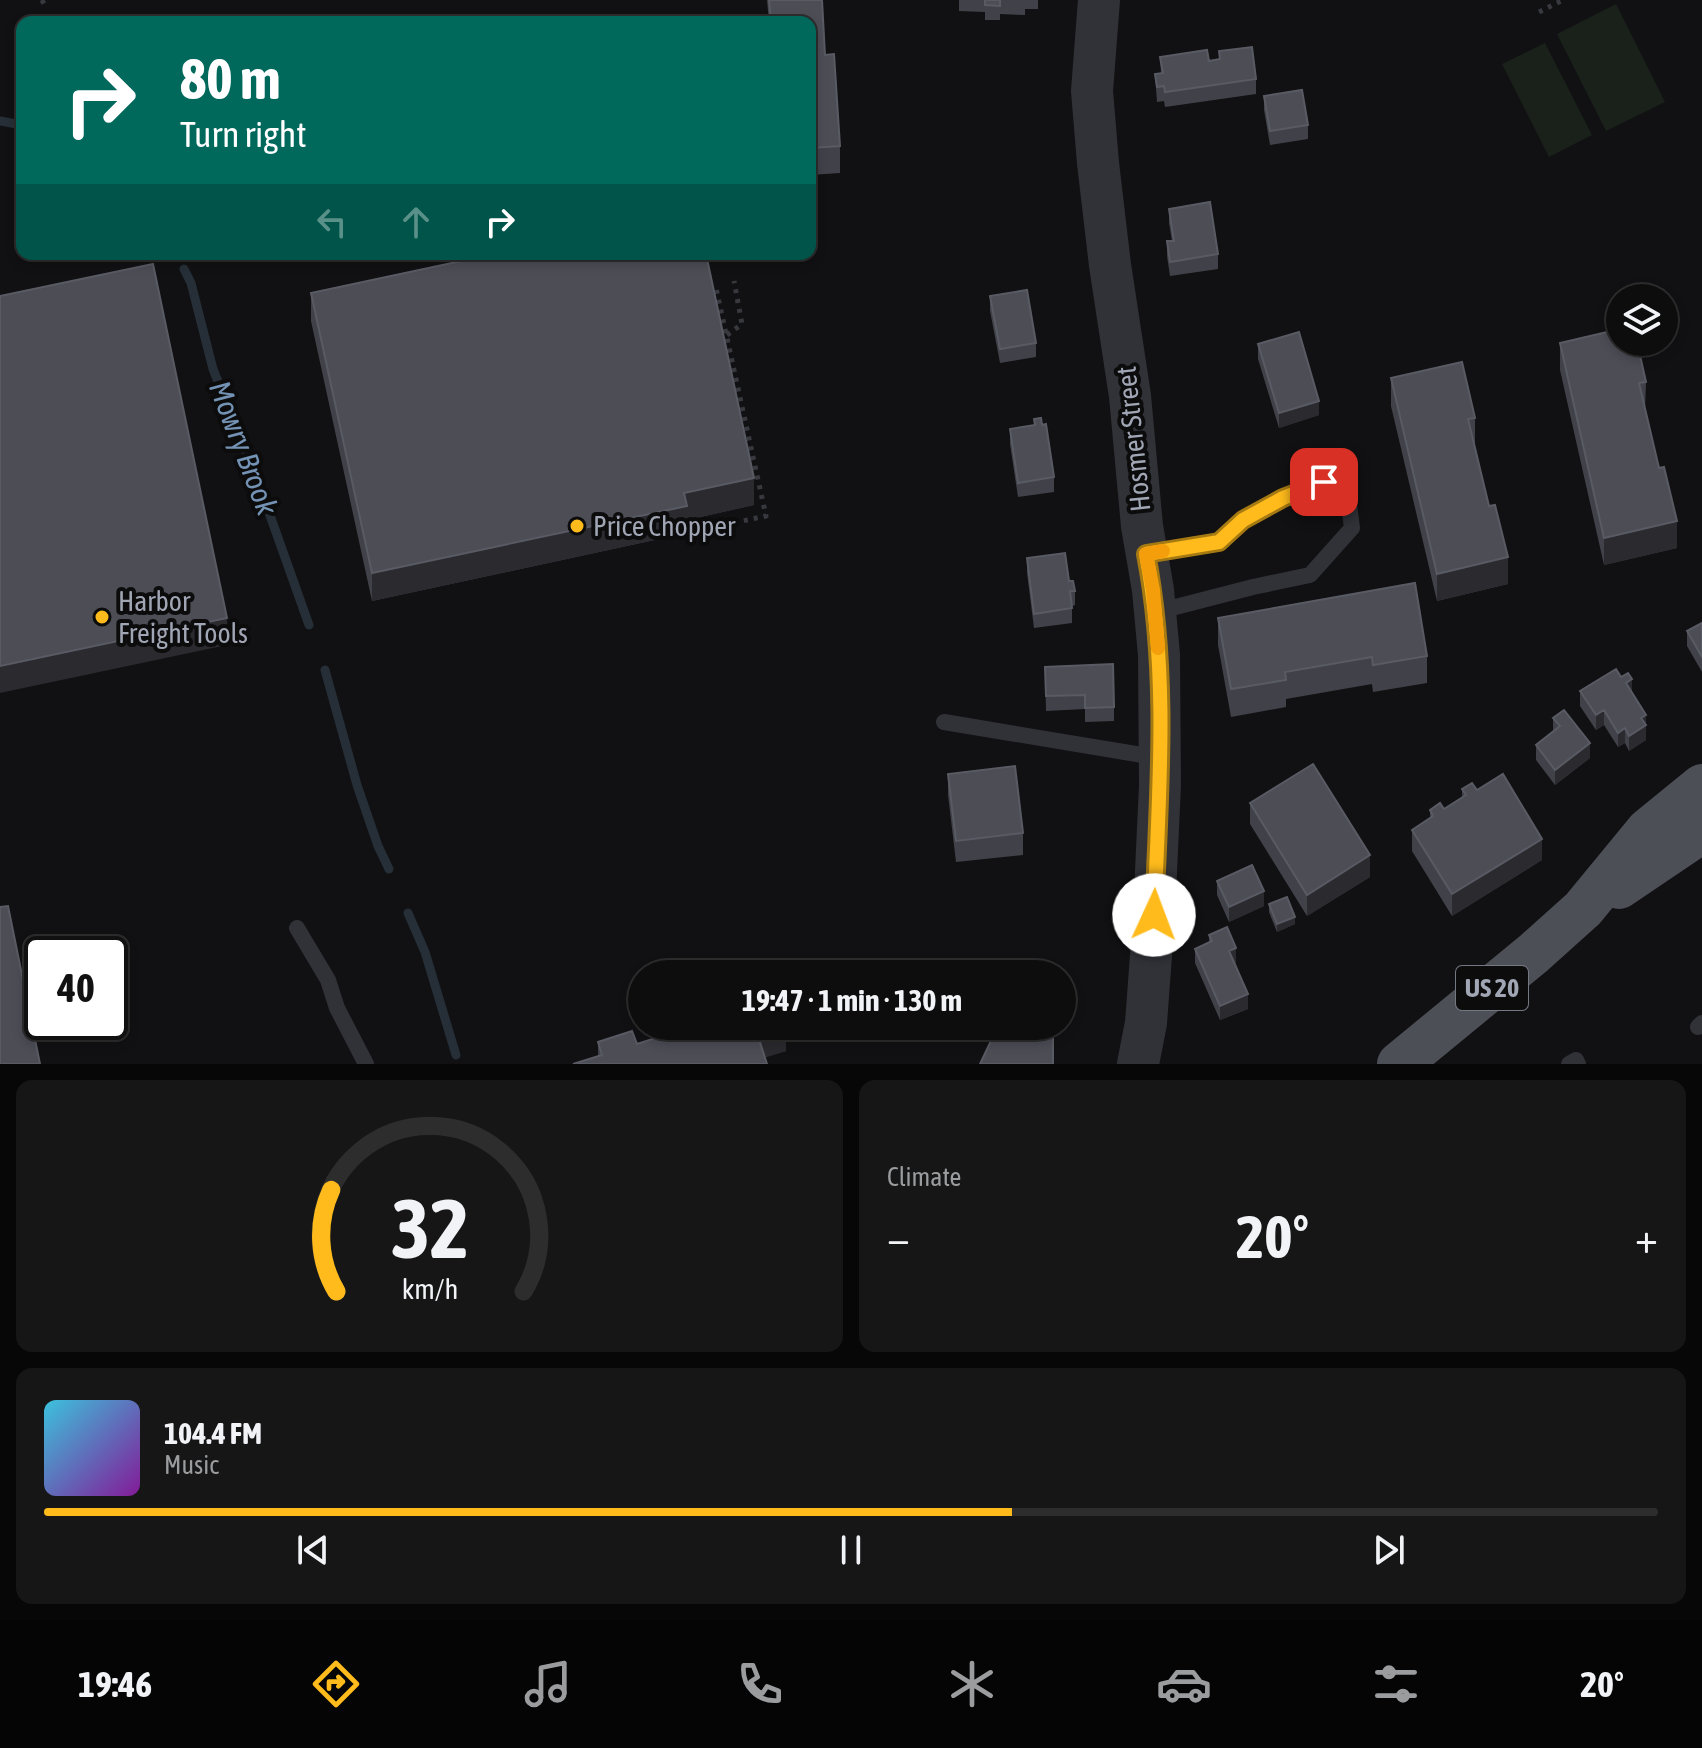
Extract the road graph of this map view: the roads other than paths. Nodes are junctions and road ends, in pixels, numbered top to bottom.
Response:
1 (1099, 0) edge
2 (1146, 554) junction
3 (1155, 612) junction
4 (944, 722) dead end
5 (1160, 758) junction
6 (1702, 786) edge
7 (1702, 831) edge
8 (1583, 909) junction
9 (297, 928) dead end
10 (1146, 1023) junction
11 (366, 1064) edge
12 (1138, 1064) edge
13 (1154, 1064) edge
14 (1399, 1064) edge
15 (1569, 1064) edge
16 (1578, 1064) edge

1 - 2 street, Hosmer Street
2 - 3 street, Hosmer Street
2 - 3 lane
3 - 5 street, Hosmer Street
4 - 5 lane
5 - 10 street, Hosmer Street
6 - 8 main road, US 20
7 - 8 main road, US 20
8 - 14 main road, US 20
9 - 11 lane
10 - 12 street, Hosmer Street
10 - 13 street, Hosmer Street
15 - 16 lane

